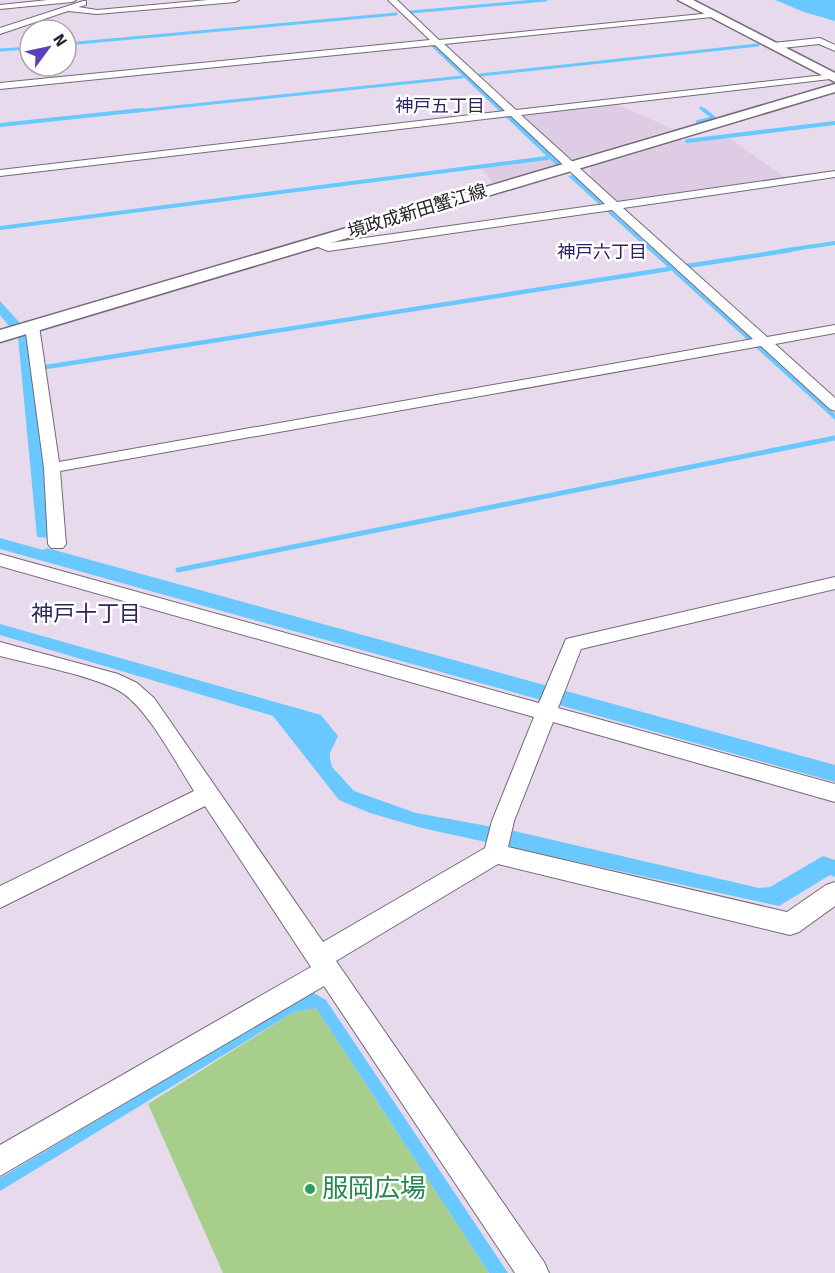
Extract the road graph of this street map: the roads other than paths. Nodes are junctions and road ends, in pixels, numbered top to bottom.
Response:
1 (75, 0) edge
2 (89, 0) edge
3 (235, 0) edge
4 (392, 0) edge
5 (684, 0) edge
6 (0, 7) edge
7 (71, 9) junction
8 (712, 15) junction
9 (0, 31) edge
10 (436, 42) junction
11 (773, 46) junction
12 (835, 48) edge
13 (833, 80) edge
14 (0, 86) edge
15 (509, 114) junction
16 (572, 165) junction
17 (0, 173) edge
18 (835, 174) edge
19 (608, 207) junction
20 (312, 242) junction
21 (32, 326) junction
22 (835, 329) edge
23 (3, 335) edge
24 (758, 343) junction
25 (835, 406) edge
26 (52, 468) junction
27 (57, 544) dead end
28 (0, 560) edge
29 (835, 583) edge
30 (0, 649) edge
31 (546, 708) junction
32 (835, 793) edge
33 (207, 795) junction
34 (498, 844) junction
35 (835, 892) edge
36 (0, 898) edge
37 (323, 965) junction
38 (0, 1161) edge
39 (533, 1273) edge

1 - 6 street
2 - 7 street
3 - 7 street
4 - 10 street
5 - 8 main road
7 - 9 street
8 - 10 street
8 - 11 main road
10 - 14 street
10 - 15 street
11 - 12 street
11 - 13 main road
13 - 15 street
13 - 16 main road, 境政成新田蟹江線
15 - 16 street
15 - 17 street
16 - 19 street
16 - 20 main road, 境政成新田蟹江線
18 - 19 street
19 - 20 street
19 - 24 street
20 - 21 main road, 境政成新田蟹江線
21 - 23 main road, 境政成新田蟹江線
21 - 26 street
22 - 24 street
24 - 25 street
24 - 26 street
26 - 27 street
28 - 31 street
29 - 31 street
30 - 33 street
31 - 32 street
31 - 34 street
33 - 36 street
33 - 37 street
34 - 35 street
34 - 37 street
37 - 38 street
37 - 39 street

